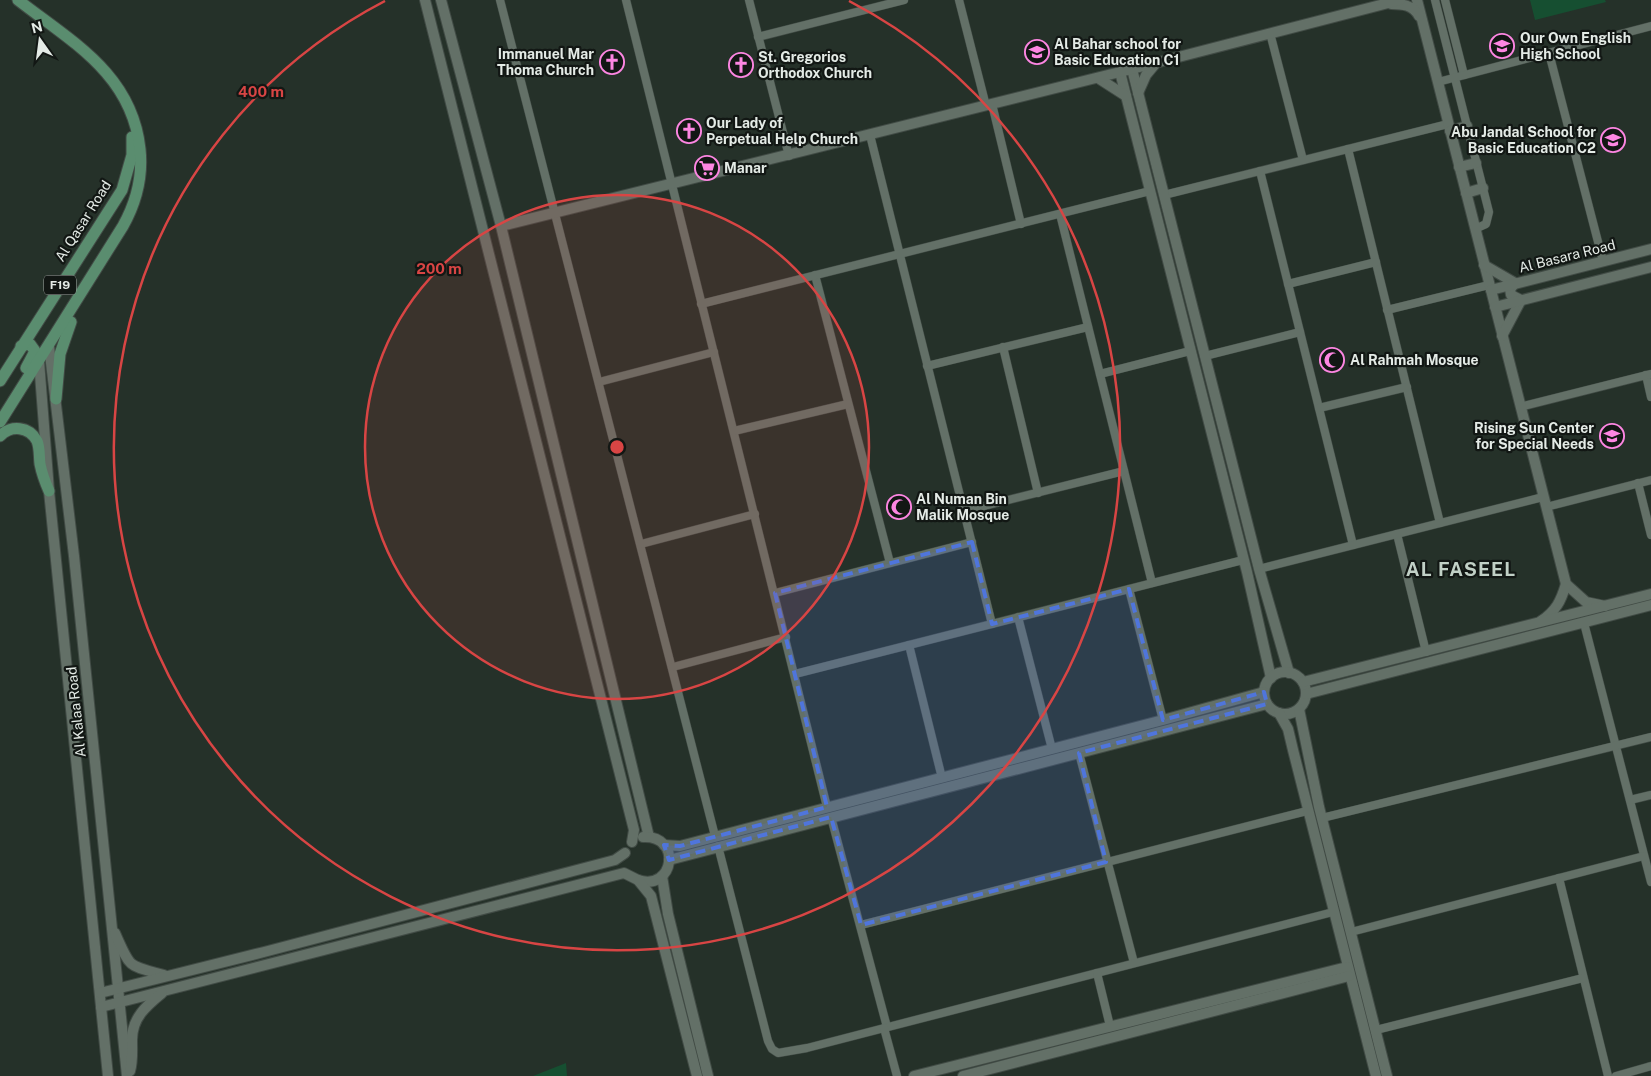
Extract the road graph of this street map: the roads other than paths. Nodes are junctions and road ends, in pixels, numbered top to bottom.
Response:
1 (18, 0) edge
2 (425, 0) edge
3 (441, 0) edge
4 (500, 0) edge
5 (626, 0) edge
6 (749, 0) edge
7 (904, 0) edge
8 (959, 0) edge
9 (1400, 0) edge
10 (1417, 0) edge
11 (1435, 0) edge
12 (1445, 0) edge
13 (1387, 2) edge
14 (1422, 22) junction
15 (1651, 26) edge
16 (1270, 33) junction
17 (758, 37) junction
18 (1549, 53) junction
19 (1156, 63) junction
20 (1132, 69) junction
21 (1120, 72) junction
22 (1464, 75) junction
23 (1098, 78) junction
24 (1455, 78) junction
25 (1438, 82) junction
26 (1138, 93) junction
27 (1126, 96) junction
28 (989, 105) junction
29 (131, 111) junction
30 (1467, 126) junction
31 (1449, 127) junction
32 (870, 135) junction
33 (1348, 149) junction
34 (789, 156) junction
35 (1303, 160) junction
36 (1476, 162) junction
37 (1459, 167) junction
38 (1260, 171) junction
39 (671, 185) junction
40 (1483, 188) junction
41 (1150, 192) junction
42 (1466, 193) junction
43 (1164, 195) junction
44 (556, 213) junction
45 (1060, 214) junction
46 (1021, 224) junction
47 (501, 226) junction
48 (1475, 229) junction
49 (1651, 249) edge
50 (899, 254) junction
51 (1603, 261) junction
52 (1376, 262) junction
53 (1484, 265) junction
54 (1651, 266) edge
55 (815, 275) junction
56 (1516, 283) junction
57 (1288, 284) junction
58 (86, 286) junction
59 (1490, 287) junction
60 (500, 298) junction
61 (1521, 300) junction
62 (701, 304) junction
63 (1495, 307) junction
64 (1387, 310) junction
65 (1088, 327) junction
66 (1300, 332) junction
67 (1502, 336) junction
68 (528, 339) junction
69 (22, 346) junction
70 (49, 346) junction
71 (1003, 347) junction
72 (1190, 350) junction
73 (714, 352) junction
74 (1205, 356) junction
75 (39, 362) junction
76 (927, 366) junction
77 (1100, 374) junction
78 (1648, 375) edge
79 (520, 380) junction
80 (0, 381) edge
81 (599, 382) junction
82 (1406, 387) junction
83 (1651, 397) edge
84 (56, 399) junction
85 (848, 404) junction
86 (1520, 407) junction
87 (1319, 408) junction
88 (0, 410) edge
89 (547, 420) junction
90 (0, 422) edge
91 (734, 431) junction
92 (0, 436) edge
93 (1124, 471) junction
94 (1651, 480) edge
95 (1638, 483) junction
96 (49, 491) junction
97 (1038, 493) junction
98 (1545, 502) junction
99 (964, 511) junction
100 (755, 514) junction
101 (1440, 523) junction
102 (1397, 534) junction
103 (1651, 535) edge
104 (972, 542) junction
105 (641, 544) junction
106 (1353, 545) junction
107 (1243, 560) junction
108 (890, 563) junction
109 (1259, 569) junction
110 (1152, 583) junction
111 (1566, 584) junction
112 (1129, 589) junction
113 (775, 594) junction
114 (1651, 594) edge
115 (1651, 605) edge
116 (1605, 606) junction
117 (1018, 617) junction
118 (1584, 623) junction
119 (992, 624) junction
120 (1536, 624) junction
121 (786, 638) junction
122 (909, 645) junction
123 (1426, 652) junction
124 (673, 667) junction
125 (1290, 673) junction
126 (795, 674) junction
127 (1271, 678) junction
128 (1303, 682) junction
129 (1264, 692) junction
130 (1306, 694) junction
131 (1267, 704) junction
132 (1299, 709) junction
133 (1279, 713) junction
134 (1163, 720) junction
135 (1651, 737) edge
136 (1616, 746) junction
137 (1052, 749) junction
138 (1079, 753) junction
139 (942, 778) junction
140 (1651, 795) edge
141 (1630, 800) junction
142 (1307, 811) junction
143 (829, 812) junction
144 (1322, 818) junction
145 (649, 837) junction
146 (717, 841) junction
147 (632, 842) junction
148 (664, 845) junction
149 (625, 853) junction
150 (1644, 856) junction
151 (669, 860) junction
152 (1106, 862) junction
153 (662, 876) junction
154 (634, 878) junction
155 (1559, 878) junction
156 (1651, 882) edge
157 (1333, 912) junction
158 (111, 924) junction
159 (861, 925) junction
160 (1351, 932) junction
161 (1134, 963) junction
162 (1348, 971) junction
163 (1097, 973) junction
164 (167, 976) junction
165 (1583, 978) junction
166 (1294, 986) junction
167 (118, 988) junction
168 (165, 990) junction
169 (100, 992) junction
170 (120, 1002) junction
171 (101, 1007) junction
172 (1110, 1026) junction
173 (886, 1027) junction
174 (1376, 1030) junction
175 (1651, 1066) edge
176 (108, 1076) edge
177 (127, 1076) edge
178 (697, 1076) edge
179 (708, 1076) edge
180 (897, 1076) edge
181 (914, 1076) edge
182 (962, 1076) edge
183 (1376, 1076) edge
184 (1387, 1076) edge
185 (1608, 1076) edge
186 (1616, 1076) edge

1 - 29 main road
2 - 60 street
3 - 47 street
4 - 44 street
5 - 39 street
6 - 17 street
7 - 17 street
8 - 28 street
9 - 13 street
10 - 14 street
11 - 24 street
12 - 22 street
13 - 14 street
13 - 16 street
14 - 25 street
15 - 18 street
16 - 19 street
16 - 35 street
17 - 34 street
18 - 22 street
18 - 51 street
19 - 20 street
19 - 26 street
20 - 21 street
20 - 26 street
21 - 23 street
21 - 27 street
22 - 24 street
23 - 27 street
23 - 28 street
24 - 25 street
24 - 30 street
25 - 31 street
26 - 43 street
27 - 41 street
28 - 32 street
28 - 46 street
29 - 58 main road, F19
29 - 69 main road, Al Qasar Road / F19
30 - 31 street
30 - 36 street
31 - 33 street
31 - 37 street
32 - 34 street
32 - 50 street
33 - 35 street
33 - 52 street
34 - 39 street
35 - 38 street
36 - 37 street
36 - 40 street
37 - 42 street
38 - 43 street
38 - 57 street
39 - 44 street
39 - 62 street
40 - 42 street
40 - 48 street
41 - 45 street
41 - 72 street
42 - 48 street
43 - 74 street
44 - 47 street
44 - 81 street
45 - 46 street
45 - 65 street
46 - 50 street
47 - 68 street
48 - 53 street
49 - 51 street, Al Basara Road
50 - 55 street
50 - 76 street
51 - 56 street, Al Basara Road
52 - 57 street
52 - 64 street
53 - 56 street
53 - 59 street
54 - 61 street
55 - 62 street
55 - 85 street
56 - 59 street, Al Basara Road
56 - 61 street
57 - 66 street
58 - 70 main road, F19
58 - 84 main road
59 - 63 street
59 - 64 street
60 - 68 street
60 - 79 street
61 - 63 street
61 - 67 street
62 - 73 street
63 - 67 street
64 - 82 street
65 - 71 street
65 - 77 street
66 - 74 street
66 - 87 street
67 - 86 street
68 - 89 street
69 - 80 main road, Al Qasar Road / F19
69 - 88 main road
70 - 75 main road, F19
70 - 84 street, Al Kalaa Road
71 - 76 street
71 - 97 street
72 - 77 street
72 - 107 street
73 - 81 street
73 - 91 street
74 - 109 street
75 - 90 main road, F19
75 - 96 street, Al Kalaa Road
76 - 99 street
77 - 93 street
78 - 83 street
78 - 86 street
79 - 89 street
79 - 147 street
81 - 105 street
82 - 87 street
82 - 101 street
84 - 158 street, Al Kalaa Road
85 - 91 street
85 - 108 street
86 - 98 street
87 - 106 street
89 - 145 street
91 - 100 street
92 - 96 main road
93 - 97 street
93 - 110 street
94 - 95 street
95 - 98 street
95 - 103 street
96 - 169 street, Al Kalaa Road
97 - 99 street
98 - 101 street
98 - 111 street
99 - 104 street
100 - 105 street
100 - 113 street
101 - 102 street
102 - 106 street
102 - 123 street
104 - 108 street
104 - 119 street
105 - 124 street
106 - 109 street
107 - 110 street
107 - 127 street
108 - 113 street
109 - 125 street
110 - 112 street
111 - 116 street
111 - 120 street
112 - 117 street
112 - 134 street
113 - 121 street
114 - 116 street
115 - 118 street
116 - 120 street
117 - 119 street
117 - 137 street
118 - 130 street
118 - 136 street
119 - 122 street
120 - 123 street
121 - 124 street
121 - 126 street
122 - 126 street
122 - 139 street
123 - 128 street
124 - 146 street
125 - 127 street
125 - 128 street
126 - 143 street
127 - 129 street
128 - 130 street
129 - 131 street
129 - 134 street
130 - 132 street
131 - 133 street
131 - 138 street
132 - 133 street
132 - 144 street
133 - 142 street
134 - 137 street
135 - 136 street
136 - 141 street
136 - 144 street
137 - 139 street
138 - 143 street
138 - 152 street
139 - 143 street
140 - 141 street
141 - 150 street
142 - 152 street
142 - 157 street
143 - 146 street
143 - 159 street
144 - 160 street
145 - 147 street
145 - 148 street
146 - 148 street
146 - 151 street
146 - 173 street
147 - 149 street
148 - 151 street
149 - 154 street
149 - 164 street
150 - 155 street
150 - 156 street
151 - 153 street
152 - 159 street
152 - 161 street
153 - 154 street
153 - 179 street
154 - 168 street
154 - 178 street
155 - 160 street
155 - 165 street
157 - 161 street
157 - 162 street
158 - 164 street
158 - 167 street, Al Kalaa Road
159 - 173 street
160 - 174 street
161 - 163 street
162 - 166 street
162 - 183 street
163 - 172 street
163 - 173 street
164 - 167 street
165 - 174 street
165 - 185 street
166 - 172 street
166 - 182 street
167 - 169 street
167 - 170 street, Al Kalaa Road
168 - 170 street
168 - 177 street
169 - 171 street, Al Kalaa Road
170 - 171 street
170 - 177 street, Al Kalaa Road
171 - 176 street, Al Kalaa Road
172 - 181 street
173 - 180 street
174 - 184 street
175 - 186 street

